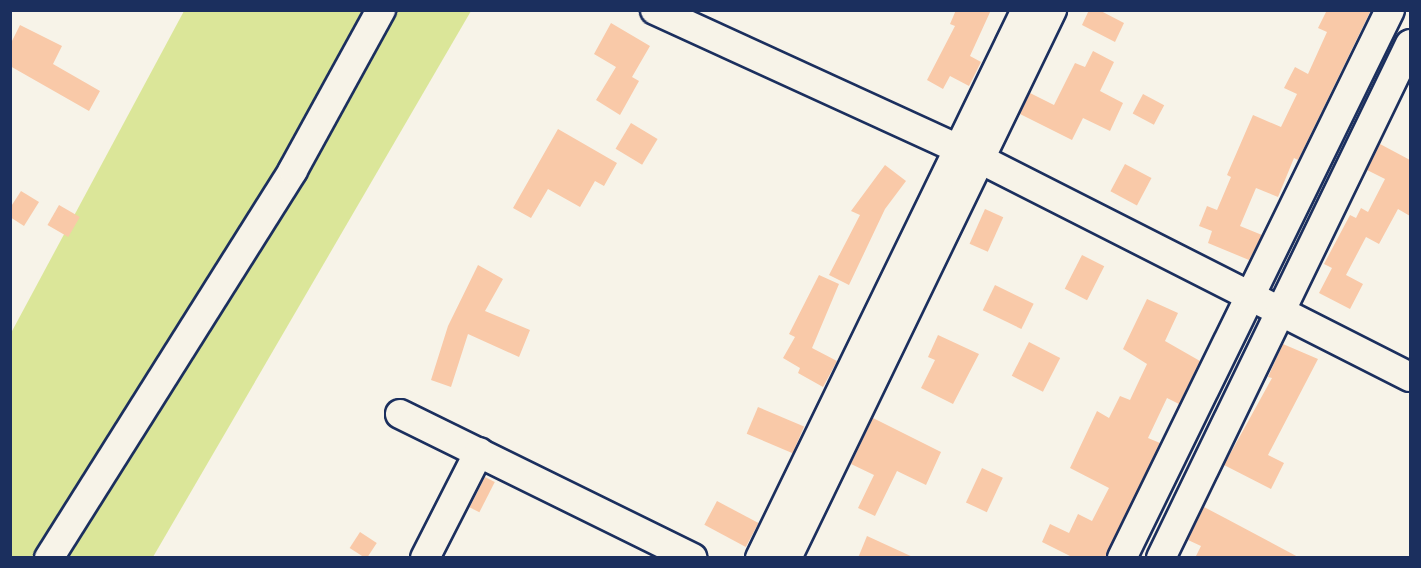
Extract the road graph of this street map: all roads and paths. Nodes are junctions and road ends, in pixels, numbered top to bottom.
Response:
1 (381, 10) edge
2 (655, 10) edge
3 (1026, 10) edge
4 (1052, 10) edge
5 (1390, 10) edge
6 (1410, 44) edge
7 (969, 155) junction
8 (1251, 296) junction
9 (1281, 310) junction
10 (1410, 377) edge
11 (400, 414) dead end
12 (479, 452) junction
13 (49, 558) edge
14 (425, 558) edge
15 (693, 558) edge
16 (760, 558) edge
17 (787, 558) edge
18 (1122, 558) edge
19 (1161, 558) edge

1 - 13 street
2 - 7 street
3 - 7 street
4 - 7 street
5 - 8 street
6 - 9 street
7 - 8 street
7 - 16 street
7 - 17 street
8 - 9 street
8 - 18 street
9 - 10 street
9 - 19 street
11 - 12 street
12 - 14 street
12 - 15 street

